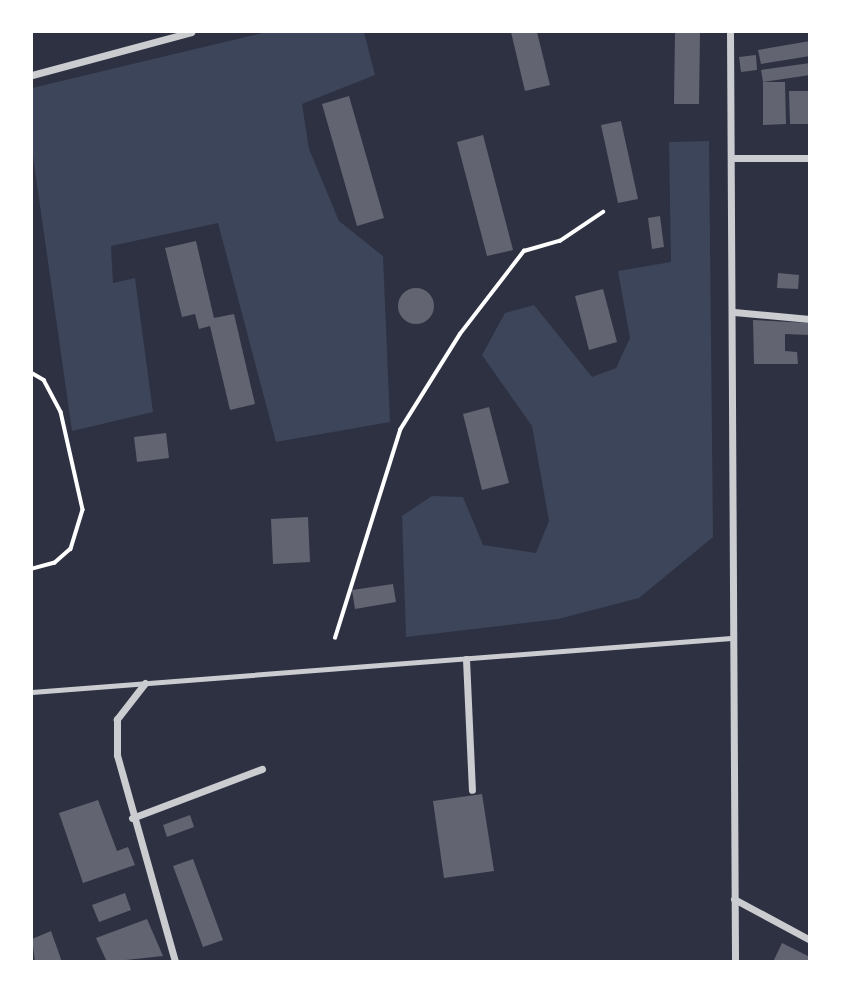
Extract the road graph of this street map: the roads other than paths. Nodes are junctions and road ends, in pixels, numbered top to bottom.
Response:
1 (191, 32) edge
2 (730, 32) edge
3 (32, 75) edge
4 (735, 158) junction
5 (810, 159) edge
6 (734, 312) junction
7 (810, 319) edge
8 (731, 638) junction
9 (466, 659) junction
10 (145, 683) junction
11 (32, 692) edge
12 (262, 769) dead end
13 (472, 790) dead end
14 (132, 818) junction
15 (734, 899) junction
16 (810, 940) edge
17 (175, 961) edge
18 (734, 961) edge

1 - 3 street
2 - 4 street
4 - 5 street
4 - 6 street
6 - 7 street
6 - 8 street
8 - 9 lane
8 - 15 street
9 - 10 lane
9 - 13 street
10 - 11 lane
10 - 14 street
12 - 14 street
14 - 17 street
15 - 16 street
15 - 18 street

